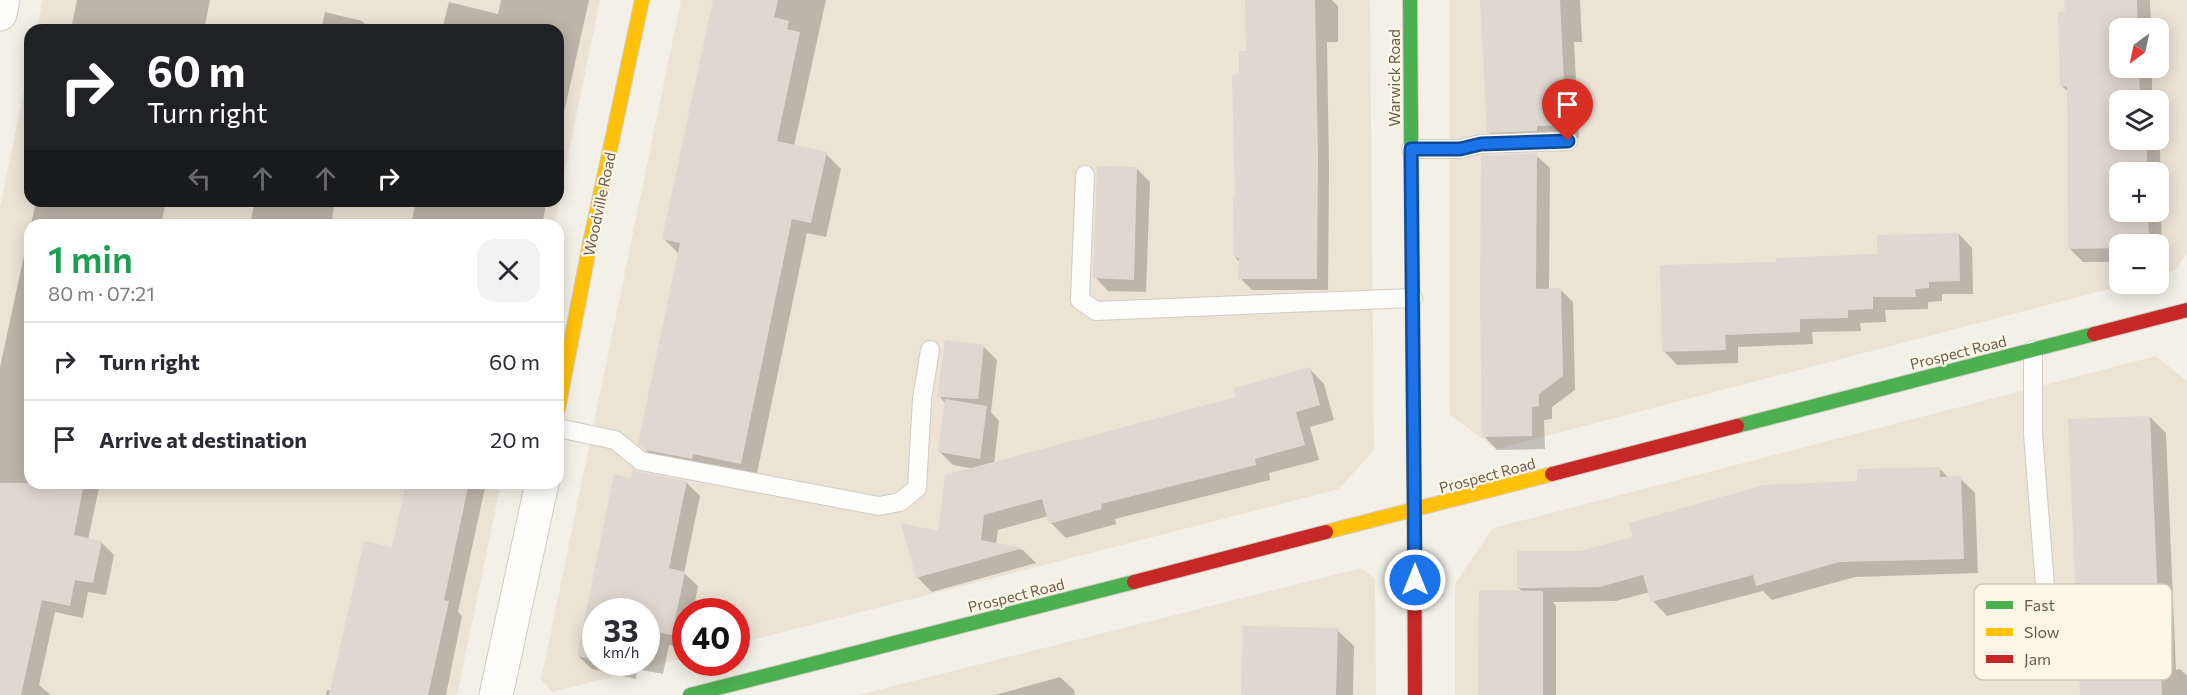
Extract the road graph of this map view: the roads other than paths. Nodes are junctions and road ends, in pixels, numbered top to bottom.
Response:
1 (3, 0) edge
2 (642, 0) edge
3 (1410, 0) edge
4 (0, 14) edge
5 (1568, 141) dead end
6 (1411, 149) junction
7 (1085, 175) dead end
8 (1413, 298) junction
9 (2187, 310) edge
10 (930, 350) dead end
11 (2033, 350) junction
12 (564, 378) edge
13 (564, 429) edge
14 (541, 489) edge
15 (1414, 511) junction
16 (2045, 584) edge
17 (496, 695) edge
18 (690, 695) edge
19 (1416, 695) edge

1 - 4 street
2 - 12 street, Woodville Road
3 - 6 street, Warwick Road
5 - 6 lane
6 - 8 street, Warwick Road
7 - 8 lane
8 - 15 street, Warwick Road
9 - 11 street, Prospect Road
10 - 13 lane
11 - 15 street, Prospect Road
11 - 16 lane
14 - 17 street
15 - 18 street, Prospect Road
15 - 19 street, Warwick Road

